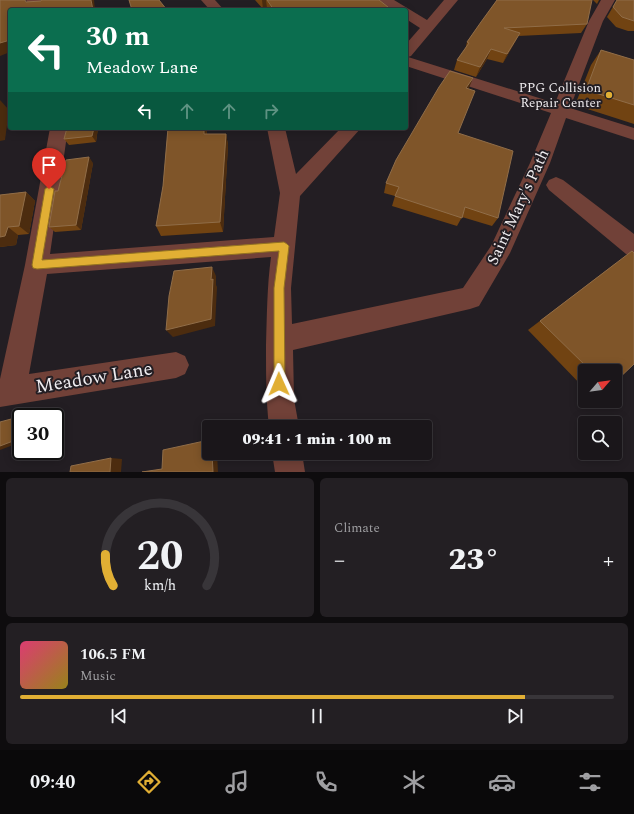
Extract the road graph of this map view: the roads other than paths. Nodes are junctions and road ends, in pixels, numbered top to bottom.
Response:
1 (208, 0) edge
2 (385, 0) edge
3 (451, 0) edge
4 (608, 0) edge
5 (215, 8) edge
6 (398, 8) edge
7 (408, 14) edge
8 (428, 27) junction
9 (408, 51) edge
10 (408, 62) edge
11 (561, 110) junction
12 (60, 130) edge
13 (276, 130) edge
14 (350, 130) edge
15 (634, 134) edge
16 (556, 185) dead end
17 (290, 193) junction
18 (284, 246) junction
19 (634, 247) edge
20 (37, 265) junction
21 (279, 340) junction
22 (176, 365) dead end
23 (6, 392) edge
24 (283, 420) edge
25 (288, 460) edge
26 (290, 472) edge

1 - 5 street
2 - 6 street
3 - 8 street
4 - 11 street, Saint Mary's Path
7 - 8 street
8 - 9 street
10 - 11 street
11 - 15 street
11 - 21 street, Saint Mary's Path
12 - 20 street, Meadow Lane
13 - 17 street
14 - 17 street
16 - 19 street
17 - 18 street
18 - 20 street
18 - 21 street
20 - 23 street, Meadow Lane
21 - 24 street
22 - 23 street, Meadow Lane
25 - 26 street

